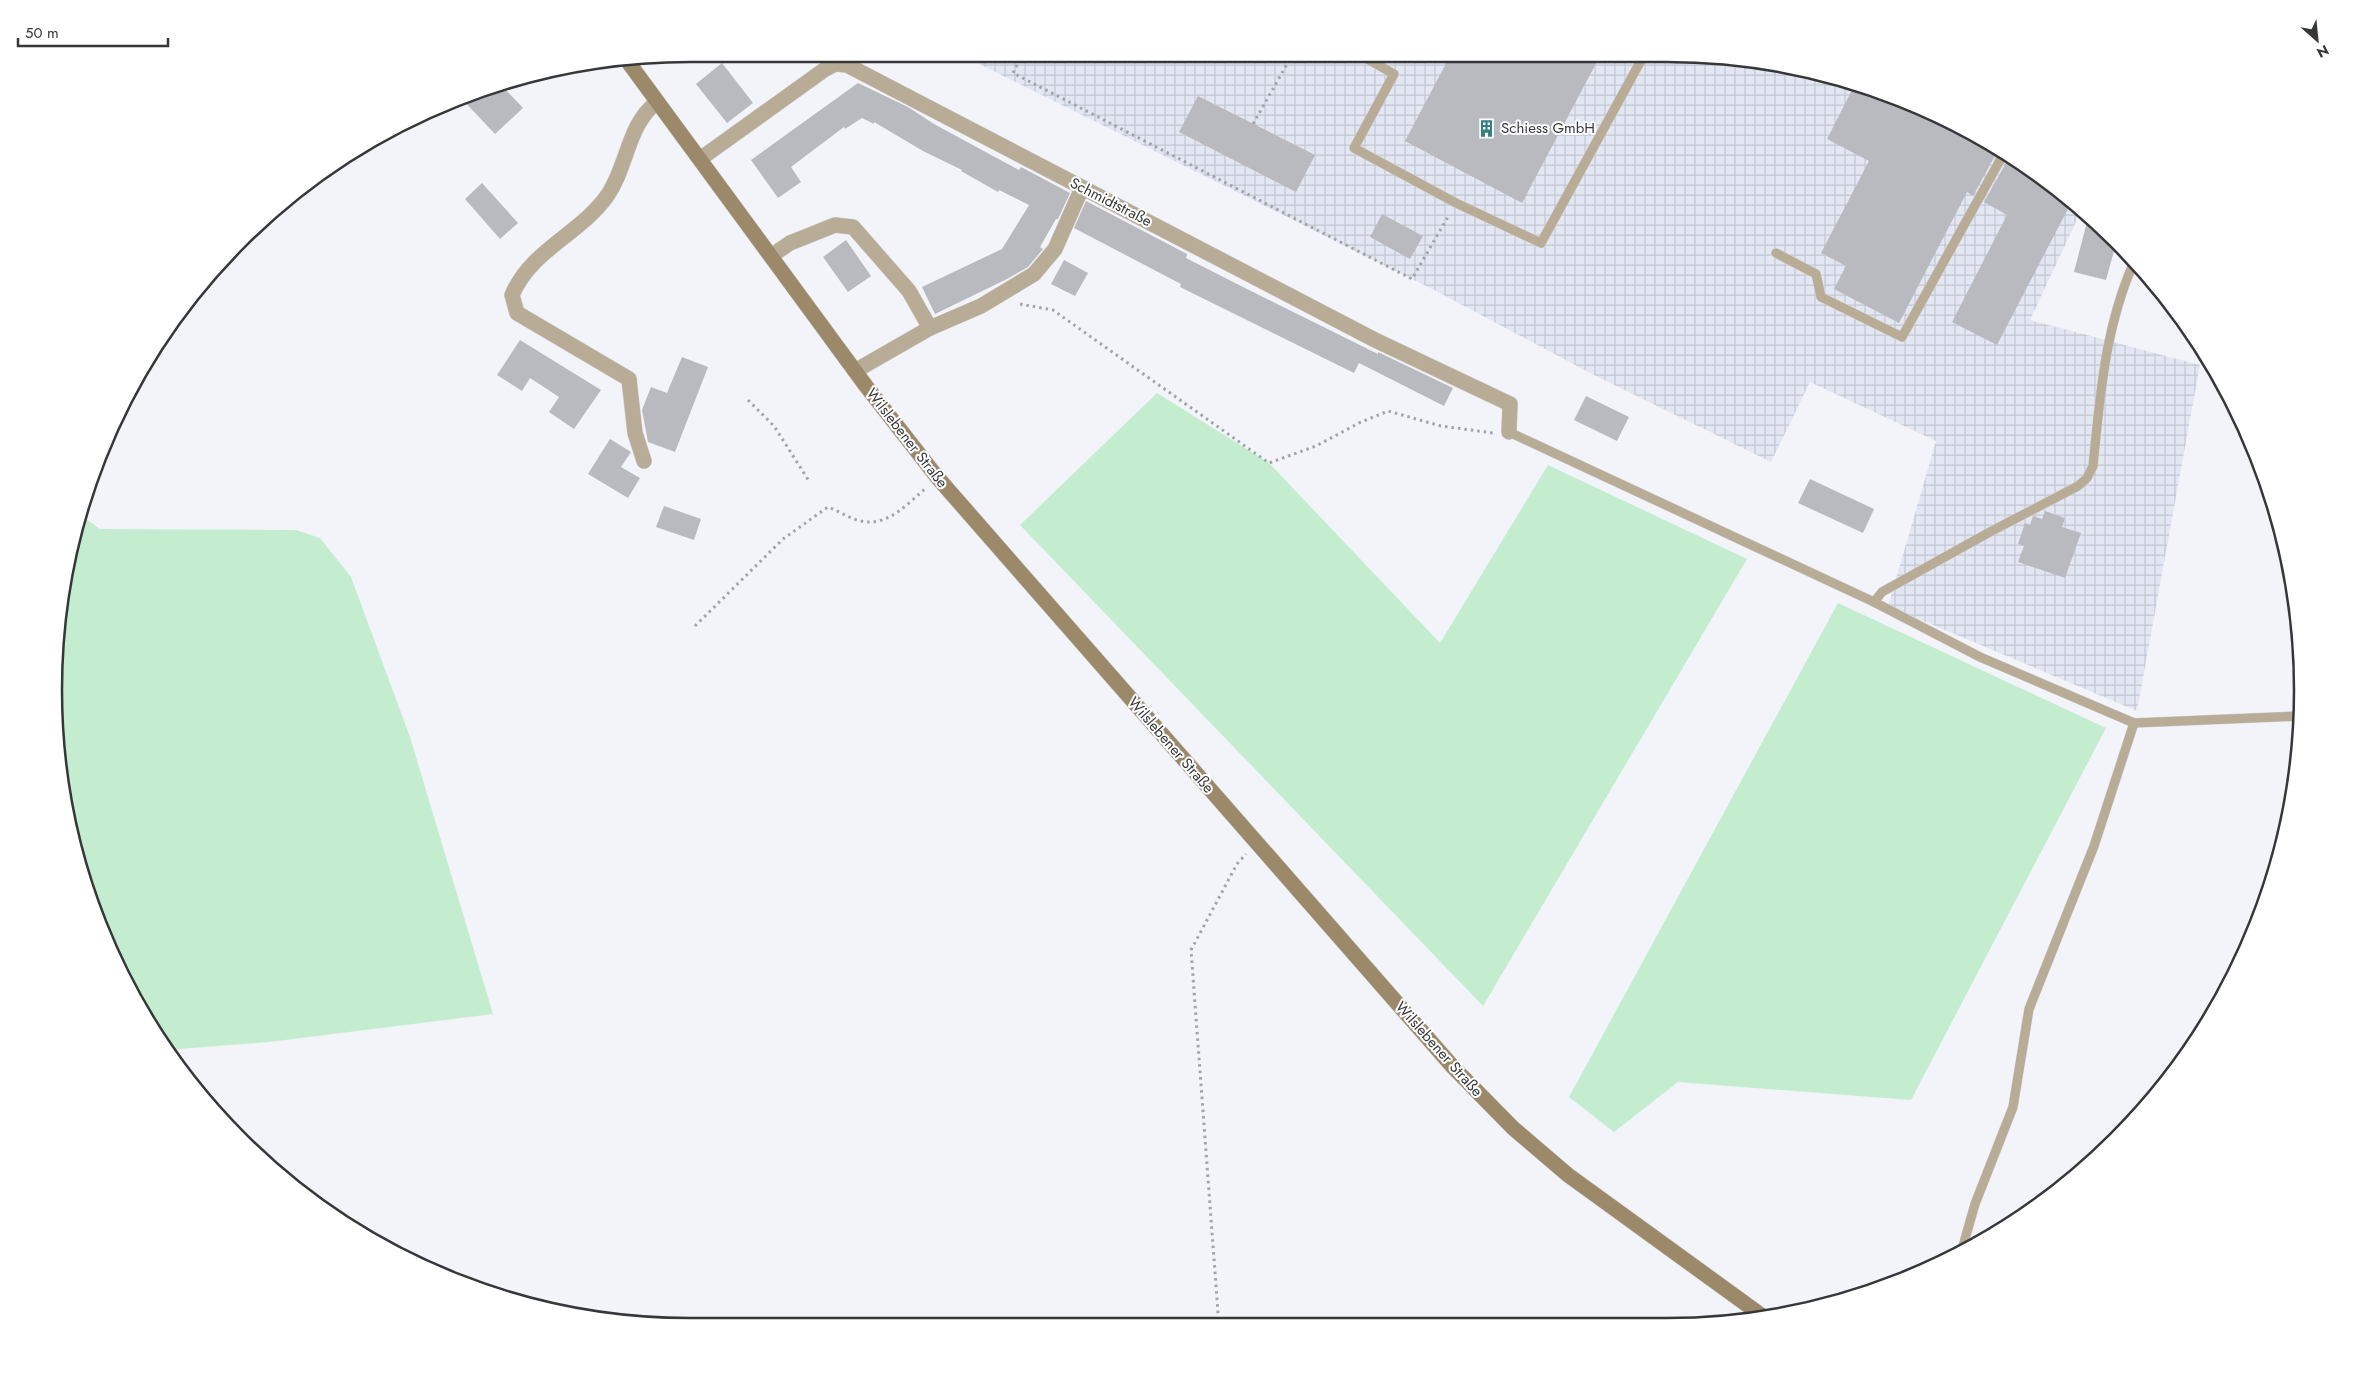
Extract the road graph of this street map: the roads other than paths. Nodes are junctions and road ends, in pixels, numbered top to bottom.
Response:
1 (1373, 62) edge
2 (1640, 62) edge
3 (631, 66) edge
4 (657, 102) junction
5 (700, 159) junction
6 (2001, 159) edge
7 (1082, 188) junction
8 (1776, 253) dead end
9 (771, 256) junction
10 (2132, 268) edge
11 (930, 328) junction
12 (855, 371) junction
13 (1509, 432) joint
14 (644, 461) dead end
15 (1874, 602) junction
16 (2293, 716) edge
17 (2134, 723) junction
18 (1964, 1243) edge
19 (1756, 1312) edge

1 - 2 lane
3 - 4 street, Wilslebener Straße
4 - 5 street, Wilslebener Straße
4 - 14 street
5 - 7 street, Schmidtstraße
5 - 9 street, Wilslebener Straße
6 - 8 lane
7 - 11 street
7 - 13 street, Schmidtstraße
9 - 11 street
9 - 12 street, Wilslebener Straße
10 - 15 lane
11 - 12 street
12 - 19 street, Wilslebener Straße
13 - 15 lane
15 - 17 lane
16 - 17 lane
17 - 18 lane

